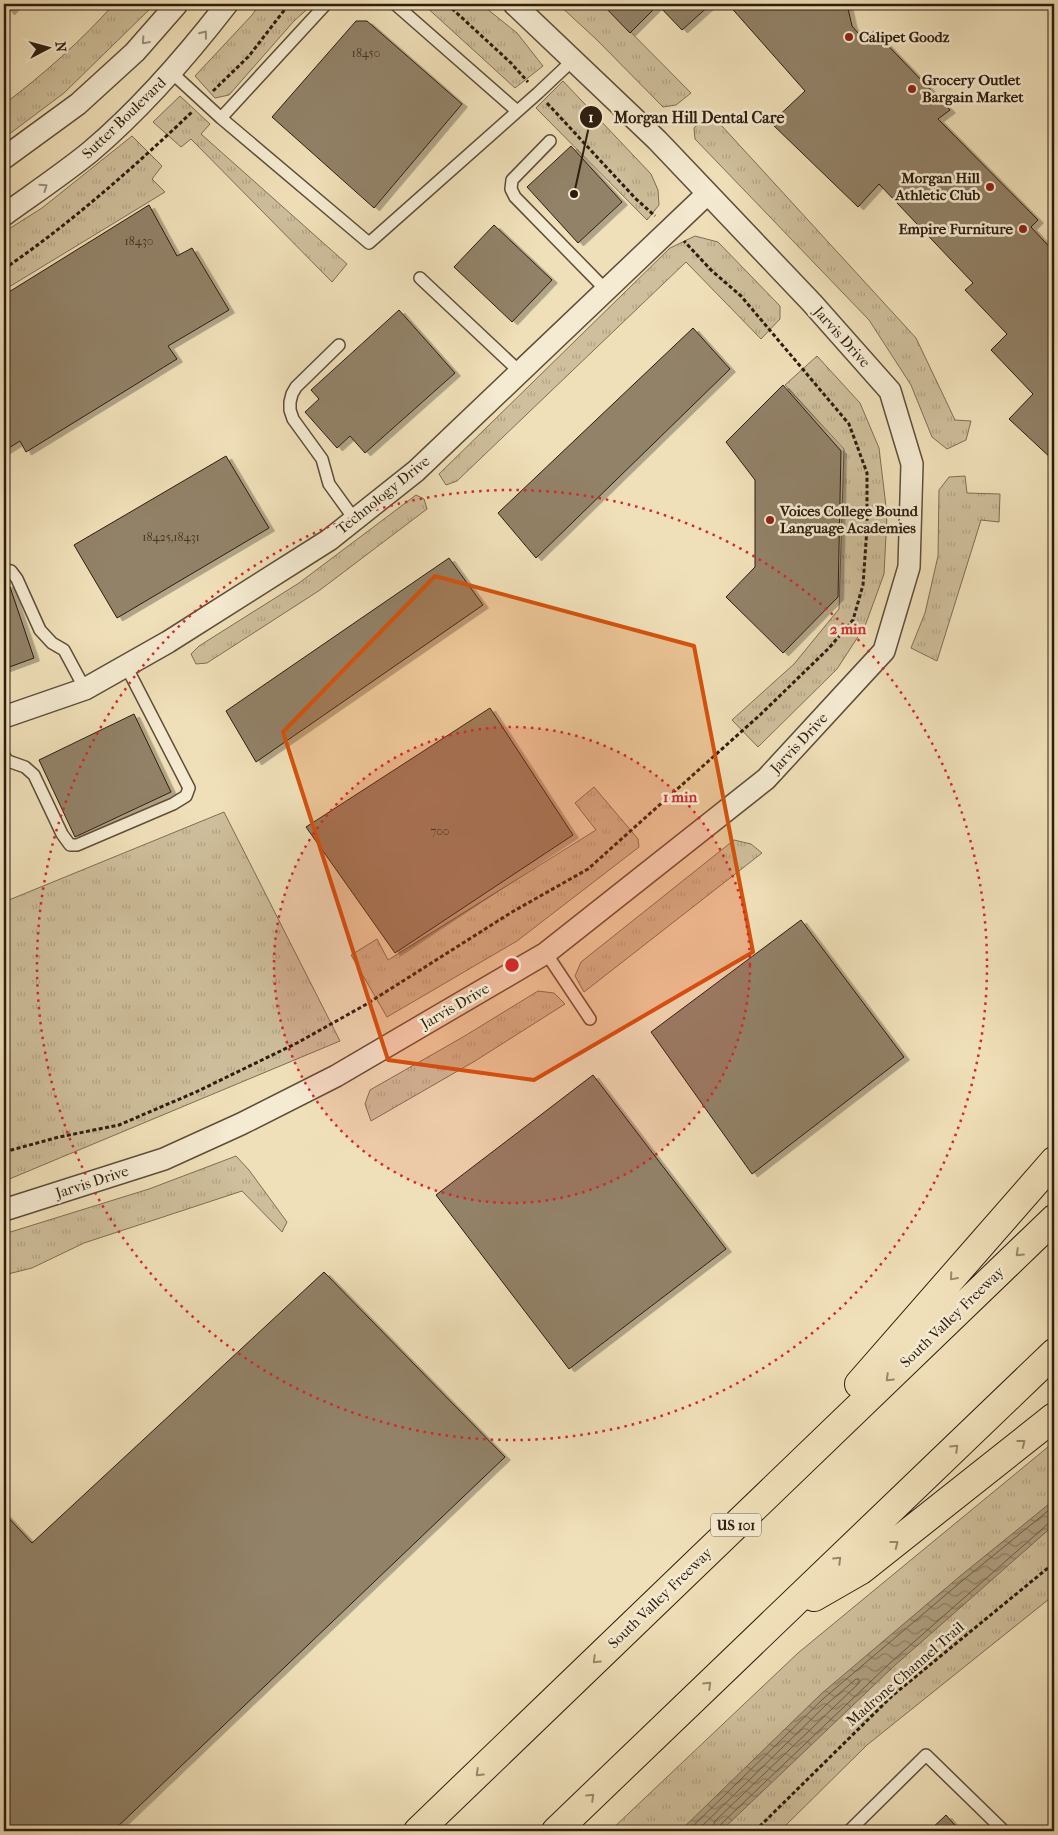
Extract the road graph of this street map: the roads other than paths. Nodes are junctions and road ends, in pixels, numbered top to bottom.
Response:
1 (177, 4) edge
2 (227, 4) edge
3 (326, 4) edge
4 (395, 4) edge
5 (514, 4) edge
6 (573, 60) junction
7 (171, 72) junction
8 (517, 112) junction
9 (221, 118) junction
10 (550, 141) dead end
11 (4, 158) edge
12 (707, 194) junction
13 (4, 214) edge
14 (420, 278) dead end
15 (606, 290) junction
16 (339, 345) dead end
17 (520, 372) junction
18 (355, 520) junction
19 (4, 570) edge
20 (126, 666) junction
21 (85, 689) junction
22 (4, 718) edge
23 (5, 760) edge
24 (546, 953) junction
25 (590, 1019) dead end
26 (1054, 1162) edge
27 (4, 1210) edge
28 (1054, 1220) edge
29 (1054, 1352) edge
30 (1054, 1417) edge
31 (737, 1524) junction
32 (780, 1616) junction
33 (418, 1831) edge
34 (556, 1831) edge
35 (849, 1831) edge
36 (1004, 1831) edge

1 -> 11 street
7 -> 2 street, Sutter Boulevard
3 - 9 lane
4 - 8 lane
5 - 6 street, Jarvis Drive
6 - 8 lane
6 - 12 street, Jarvis Drive
7 - 9 lane
13 -> 7 street, Sutter Boulevard
8 - 9 lane
10 - 15 lane
12 - 15 street, Technology Drive
12 - 24 street, Jarvis Drive
14 - 17 lane
15 - 17 street, Technology Drive
16 - 18 lane
17 - 18 street, Technology Drive
18 - 20 street, Technology Drive
19 - 21 lane
20 - 21 street, Technology Drive
20 - 23 lane
21 - 22 street, Technology Drive
24 - 25 lane
24 - 27 street, Jarvis Drive
26 -> 31 highway
28 -> 31 highway, South Valley Freeway / US 101
32 -> 29 highway
32 -> 30 highway
31 -> 33 highway, South Valley Freeway / US 101
34 -> 32 highway
35 - 36 lane

